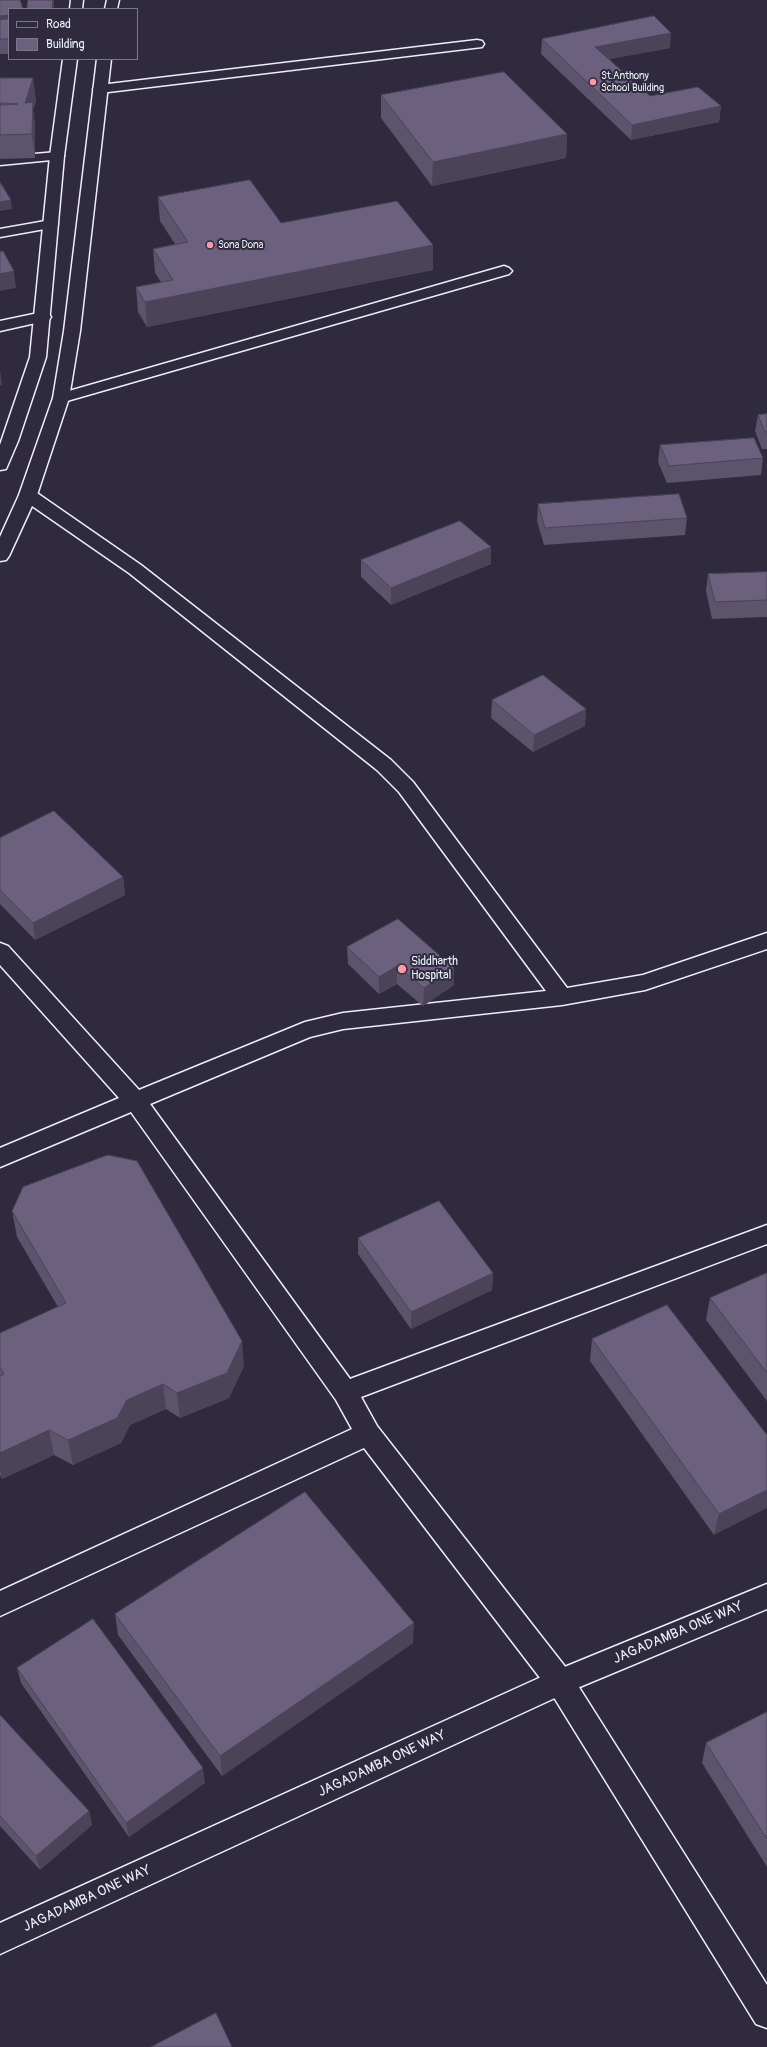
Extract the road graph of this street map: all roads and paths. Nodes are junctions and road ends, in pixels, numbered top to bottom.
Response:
1 (477, 44) dead end
2 (70, 60) edge
3 (104, 60) edge
4 (100, 89) junction
5 (57, 156) junction
6 (0, 162) edge
7 (51, 224) junction
8 (0, 233) edge
9 (504, 271) dead end
10 (42, 317) junction
11 (0, 326) edge
12 (60, 398) junction
13 (0, 465) edge
14 (28, 495) junction
15 (0, 556) edge
16 (767, 941) edge
17 (0, 951) edge
18 (562, 997) junction
19 (136, 1102) junction
20 (0, 1158) edge
21 (767, 1234) edge
22 (345, 1392) junction
23 (368, 1434) junction
24 (767, 1596) edge
25 (0, 1604) edge
26 (560, 1682) junction
27 (0, 1939) edge
28 (767, 2013) edge

1 - 4 street
2 - 5 street
3 - 4 street
4 - 12 street
5 - 6 street
5 - 7 street
7 - 8 street
7 - 10 street
9 - 12 street
10 - 11 street
10 - 13 street
12 - 14 street
14 - 15 street
14 - 18 street
16 - 18 street
17 - 19 street
18 - 19 street
19 - 20 street
19 - 22 street
21 - 22 street
22 - 23 street
23 - 25 street
23 - 26 street
24 - 26 street, JAGADAMBA ONE WAY
26 - 27 street, JAGADAMBA ONE WAY
26 - 28 street

